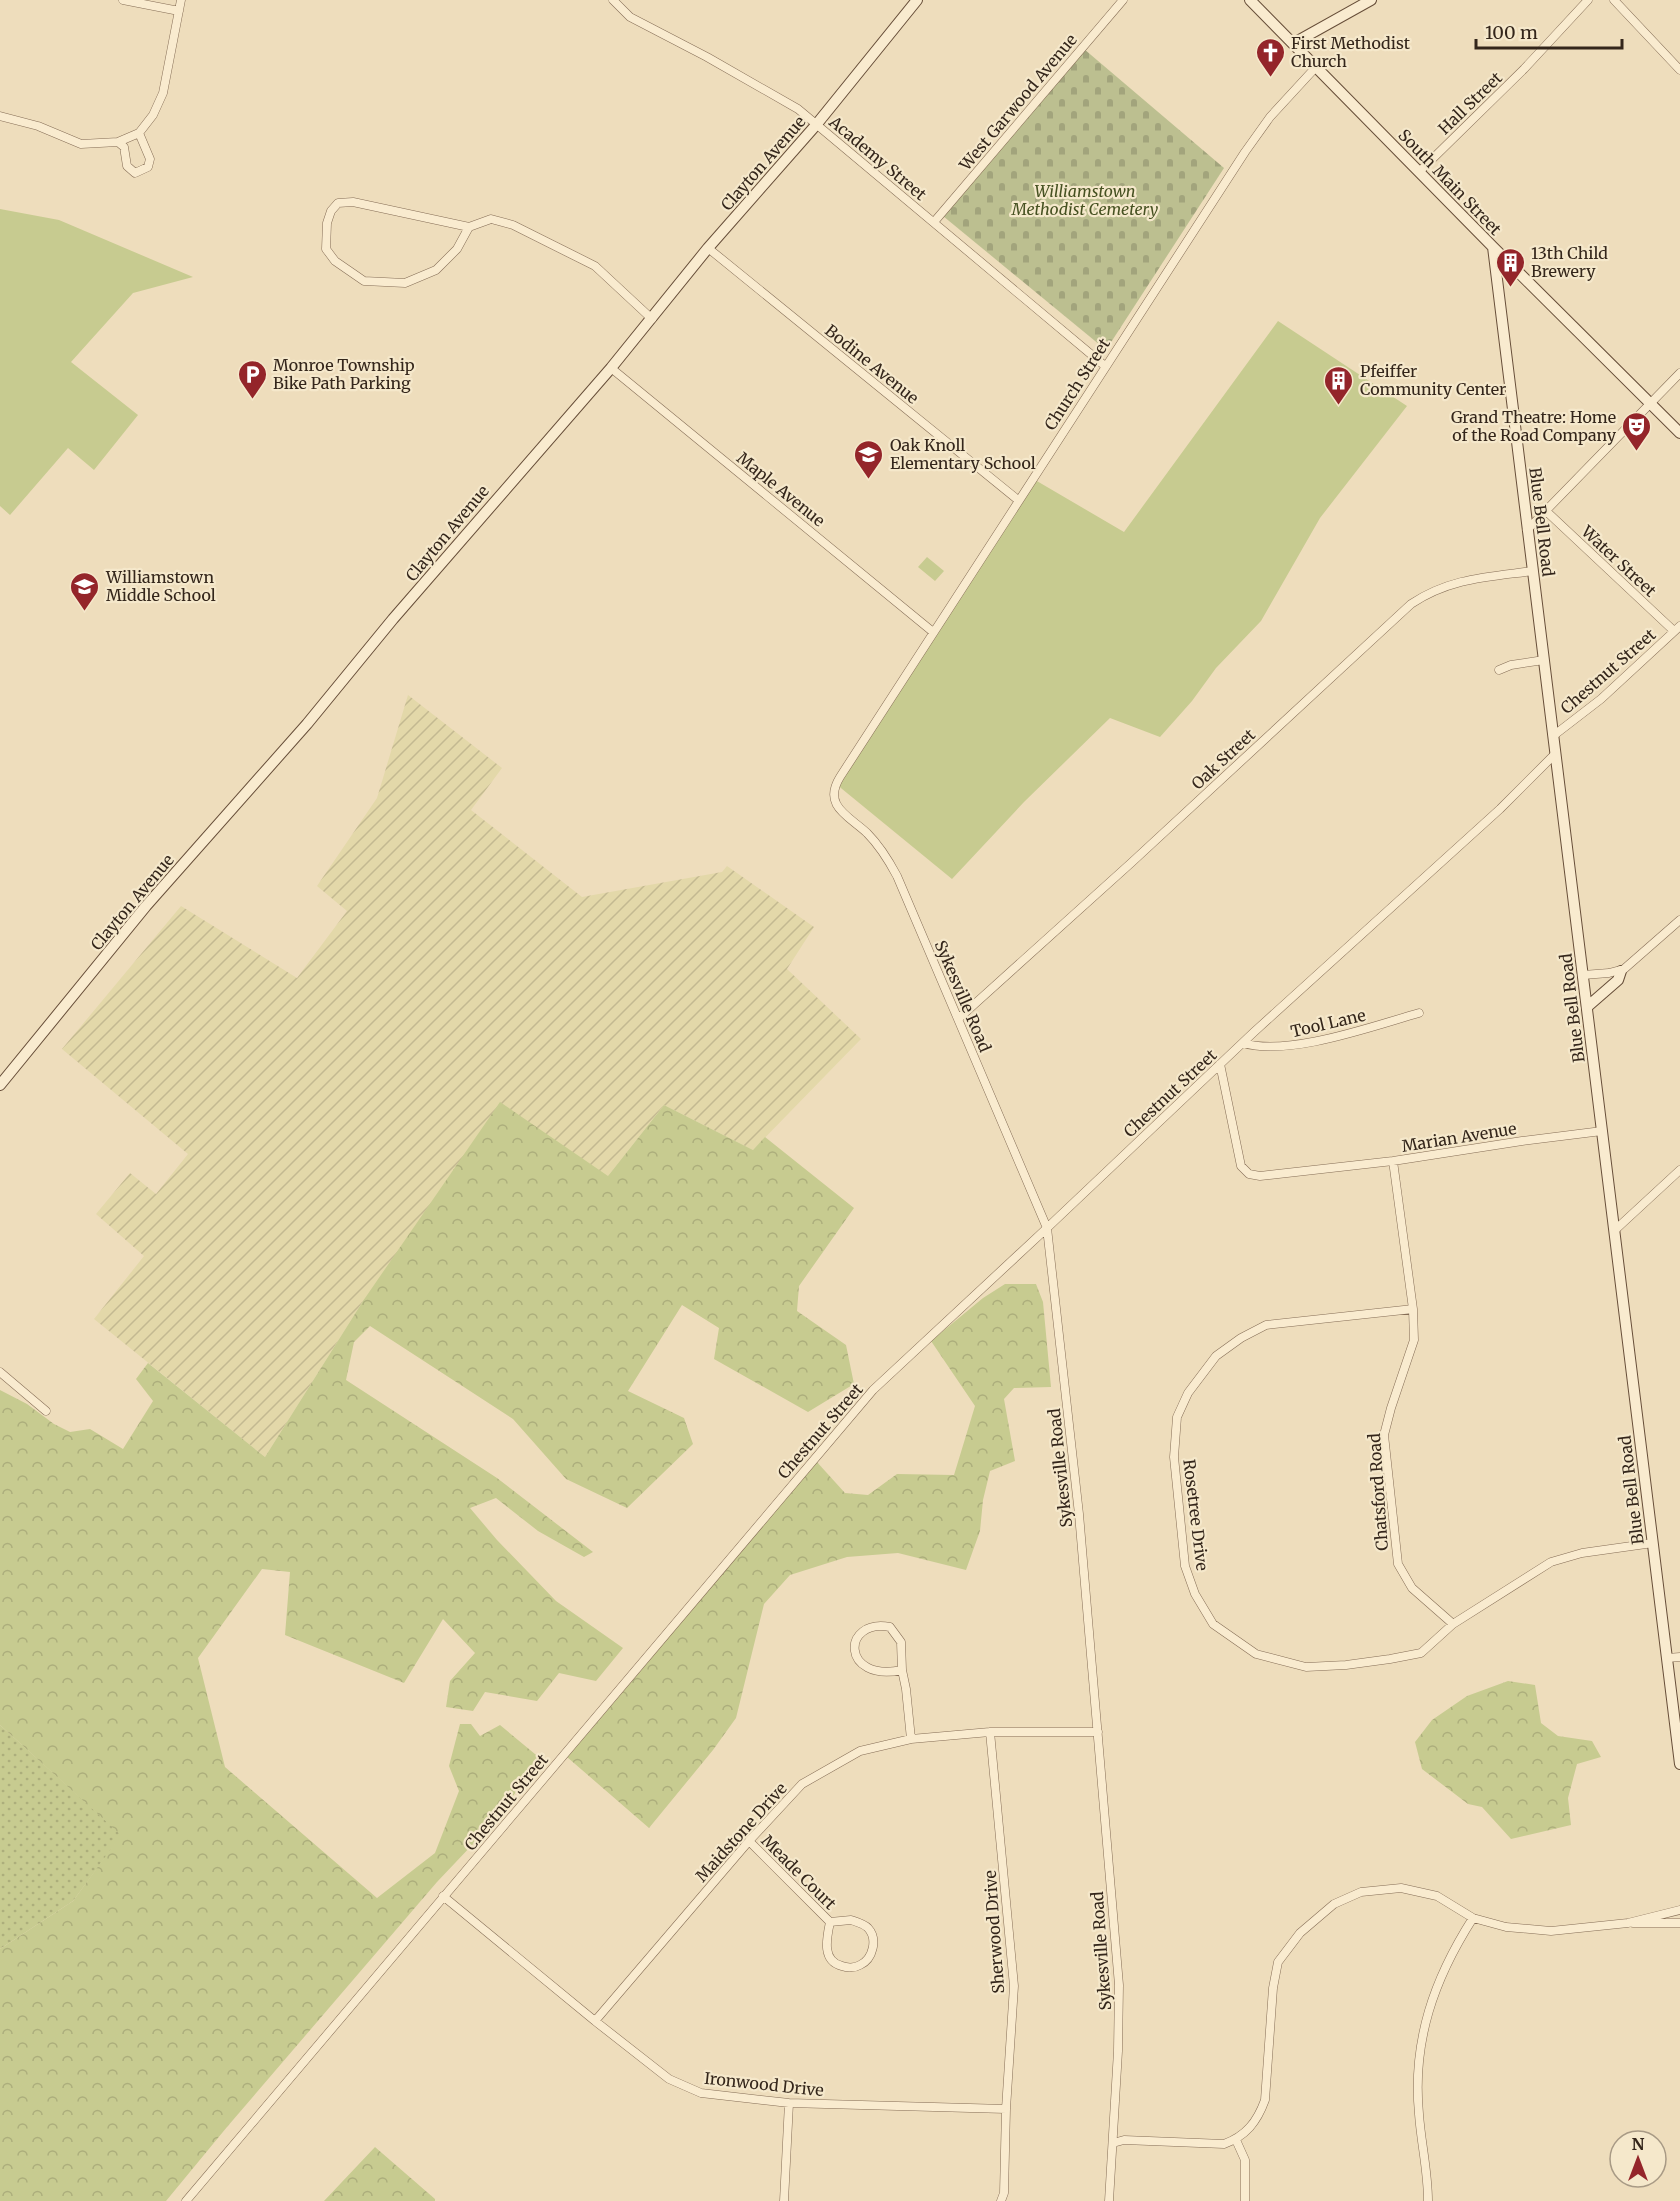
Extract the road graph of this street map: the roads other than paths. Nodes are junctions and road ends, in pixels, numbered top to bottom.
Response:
1 (123, 0) edge
2 (181, 0) edge
3 (614, 0) edge
4 (918, 0) edge
5 (1123, 0) edge
6 (1251, 0) edge
7 (1371, 0) edge
8 (1588, 0) edge
9 (1614, 0) edge
10 (179, 11) junction
11 (1294, 43) junction
12 (1316, 67) junction
13 (1680, 70) edge
14 (0, 116) edge
15 (816, 125) junction
16 (139, 133) junction
17 (118, 142) junction
18 (1419, 172) junction
19 (934, 222) junction
20 (469, 227) junction
21 (708, 248) junction
22 (1493, 248) junction
23 (652, 319) junction
24 (1105, 366) junction
25 (611, 368) junction
26 (1680, 373) edge
27 (1650, 402) junction
28 (1680, 434) edge
29 (1018, 500) junction
30 (1545, 510) junction
31 (1527, 530) junction
32 (1533, 571) junction
33 (1677, 628) edge
34 (933, 632) junction
35 (1544, 660) junction
36 (1499, 670) dead end
37 (1553, 736) junction
38 (1555, 754) junction
39 (834, 785) joint
40 (1680, 920) edge
41 (1621, 971) junction
42 (1583, 975) junction
43 (1587, 1008) junction
44 (1419, 1013) dead end
45 (958, 1019) junction
46 (1243, 1043) junction
47 (1220, 1064) junction
48 (0, 1085) edge
49 (1602, 1131) junction
50 (1393, 1161) junction
51 (1680, 1170) edge
52 (1047, 1228) junction
53 (1615, 1230) junction
54 (1413, 1309) junction
55 (0, 1372) edge
56 (46, 1411) dead end
57 (1653, 1543) junction
58 (1453, 1624) junction
59 (1680, 1657) edge
60 (1667, 1658) junction
61 (902, 1670) junction
62 (990, 1732) junction
63 (1098, 1732) junction
64 (911, 1739) junction
65 (1680, 1764) edge
66 (749, 1841) junction
67 (443, 1896) junction
68 (1680, 1910) edge
69 (1473, 1918) junction
70 (830, 1922) junction
71 (1628, 1923) junction
72 (1680, 1923) edge
73 (595, 2021) junction
74 (789, 2103) junction
75 (1006, 2109) junction
76 (1236, 2140) junction
77 (1113, 2143) junction
78 (186, 2201) edge
79 (784, 2201) edge
80 (1001, 2201) edge
81 (1109, 2201) edge
82 (1245, 2201) edge
83 (1428, 2201) edge

1 - 10 street
2 - 10 street
3 - 15 street, Academy Street
4 - 15 street, Clayton Avenue
5 - 19 street, West Garwood Avenue
6 - 11 street, South Main Street
7 - 11 street
8 - 18 street, Hall Street
9 - 13 street
10 - 16 street
11 - 12 street, South Main Street
12 - 18 street, South Main Street
12 - 24 street, Church Street
14 - 17 street
15 - 19 street, Academy Street
15 - 21 street, Clayton Avenue
16 - 17 street
16 - 17 street
18 - 22 street, South Main Street
19 - 24 street, Academy Street
20 - 20 street
20 - 23 street
21 - 23 street, Clayton Avenue
21 - 29 street, Bodine Avenue
22 - 27 street, South Main Street
22 - 31 street, Blue Bell Road
23 - 25 street, Clayton Avenue
24 - 29 street, Church Street
25 - 34 street, Maple Avenue
25 - 48 street, Clayton Avenue
26 - 27 street
27 - 28 street, South Main Street
27 - 30 street
29 - 34 street, Church Street
30 - 31 street
30 - 33 street, Water Street
31 - 32 street, Blue Bell Road
32 - 35 street, Blue Bell Road
32 - 45 street, Oak Street
33 - 37 street, Chestnut Street
34 - 39 street, Church Street
35 - 36 street
35 - 37 street, Blue Bell Road
37 - 38 street, Blue Bell Road
38 - 42 street, Blue Bell Road
38 - 46 street, Chestnut Street
39 - 45 street, Sykesville Road
40 - 41 street
41 - 42 street
41 - 43 street
42 - 43 street, Blue Bell Road
43 - 49 street, Blue Bell Road
44 - 46 street, Tool Lane
45 - 52 street, Sykesville Road
46 - 47 street, Chestnut Street
47 - 50 street, Marian Avenue
47 - 52 street, Chestnut Street
49 - 50 street, Marian Avenue
49 - 53 street, Blue Bell Road
50 - 54 street, Chatsford Road
51 - 53 street
52 - 63 street, Sykesville Road
52 - 67 street, Chestnut Street
53 - 57 street, Blue Bell Road
54 - 58 street, Chatsford Road
54 - 58 street, Rosetree Drive
55 - 56 street
57 - 58 street, Rosetree Drive
57 - 60 street, Blue Bell Road
59 - 60 street
60 - 65 street, Blue Bell Road
61 - 61 street
61 - 64 street
62 - 63 street, Maidstone Drive
62 - 64 street, Maidstone Drive
62 - 75 street, Sherwood Drive
63 - 77 street, Sykesville Road
64 - 66 street, Maidstone Drive
66 - 70 street, Meade Court
66 - 73 street, Maidstone Drive
67 - 73 street, Ironwood Drive
67 - 78 street, Chestnut Street
68 - 71 street
69 - 71 street
69 - 76 street
69 - 83 street
70 - 70 street, Meade Court
71 - 72 street
73 - 74 street, Ironwood Drive
74 - 75 street, Ironwood Drive
74 - 79 street
75 - 80 street, Sherwood Drive
76 - 77 street
76 - 82 street
77 - 81 street, Sykesville Road

